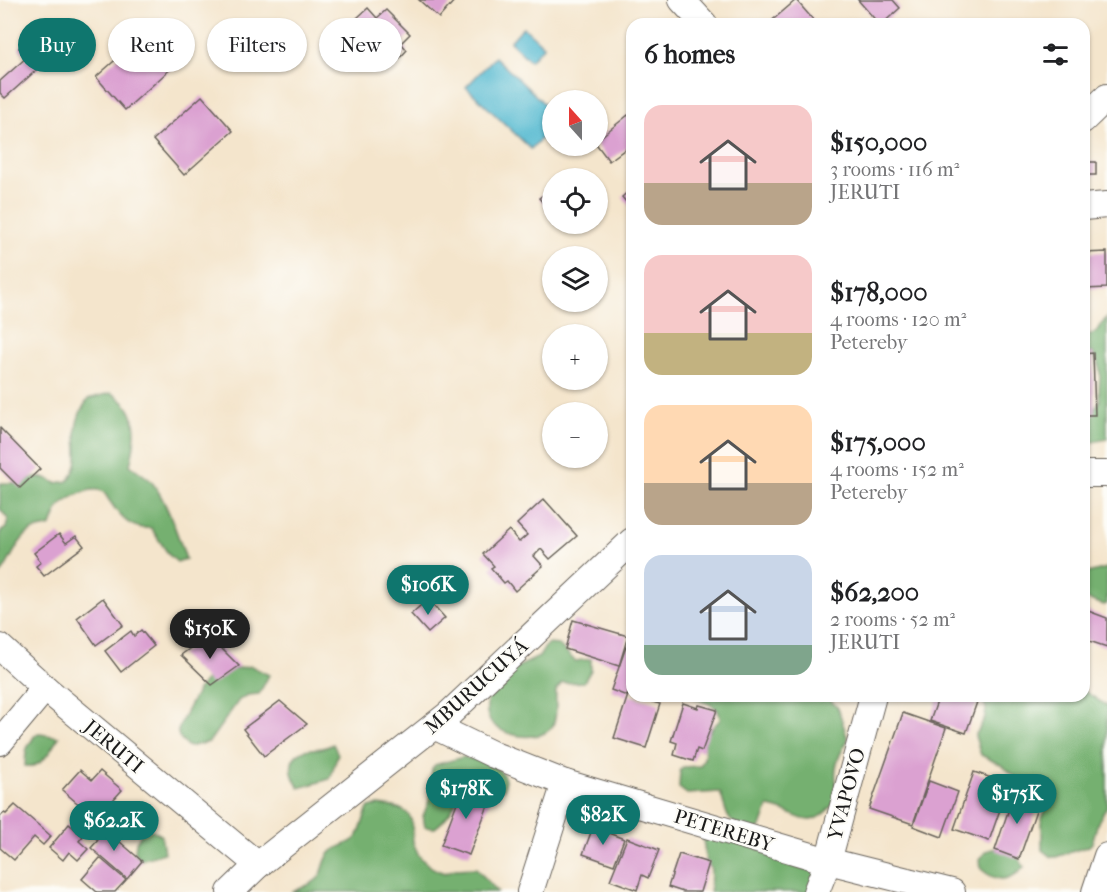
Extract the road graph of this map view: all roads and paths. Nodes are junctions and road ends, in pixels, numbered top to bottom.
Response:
1 (682, 0) edge
2 (698, 18) edge
3 (1107, 97) edge
4 (1090, 113) edge
5 (1107, 205) edge
6 (1090, 206) edge
7 (1090, 474) edge
8 (1107, 474) edge
9 (626, 547) edge
10 (0, 647) edge
11 (45, 688) junction
12 (871, 702) edge
13 (434, 726) junction
14 (0, 742) edge
15 (565, 783) junction
16 (1107, 856) edge
17 (828, 861) junction
18 (258, 865) junction
19 (230, 892) edge
20 (531, 892) edge
21 (816, 892) edge
22 (952, 892) edge
23 (1095, 892) edge

1 - 2 street
3 - 4 street
5 - 6 street
7 - 8 street
9 - 13 street, MBURUCUYÁ
10 - 11 street, JERUTI
11 - 14 street
11 - 18 street, JERUTI
12 - 17 street, YVAPOVO
13 - 15 street, PETEREBY
13 - 18 street, MBURUCUYÁ
15 - 17 street, PETEREBY
15 - 20 street
16 - 23 street
17 - 21 street, YVAPOVO
17 - 22 street, PETEREBY
18 - 19 street, MBURUCUYÁ

